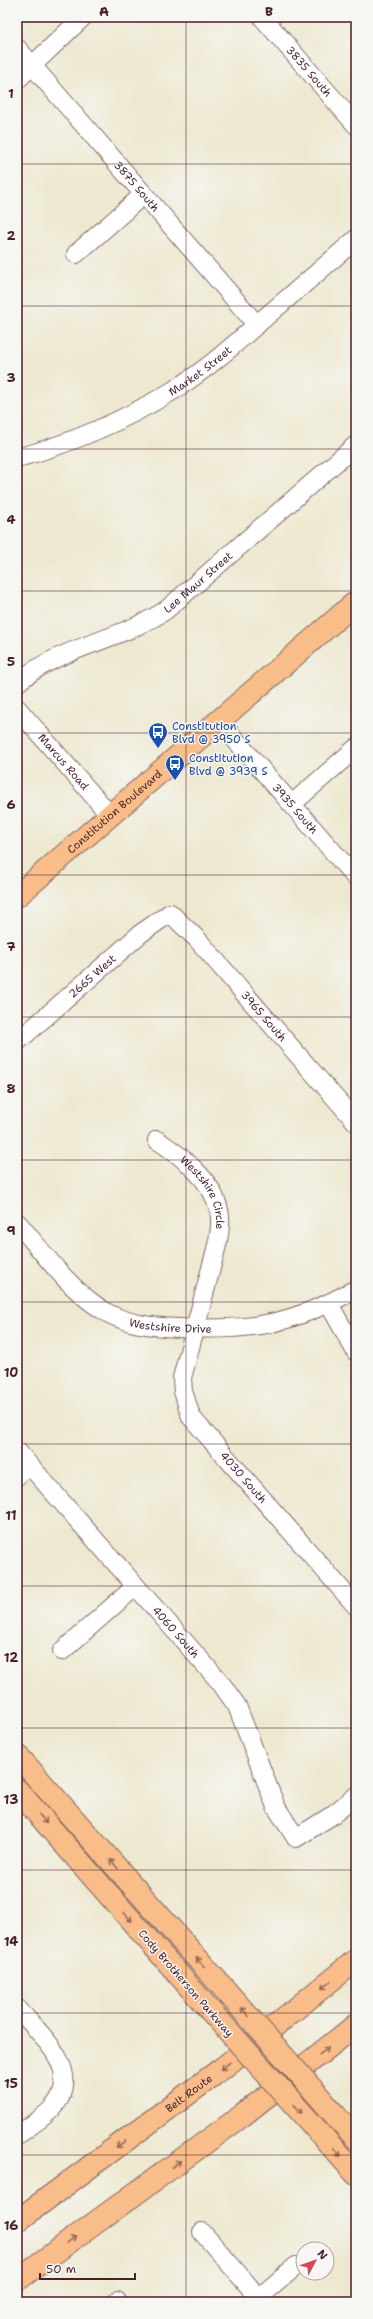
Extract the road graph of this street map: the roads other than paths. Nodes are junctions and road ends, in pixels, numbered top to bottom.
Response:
1 (83, 17) edge
2 (262, 17) edge
3 (17, 48) edge
4 (32, 66) junction
5 (17, 80) edge
6 (356, 125) edge
7 (144, 194) junction
8 (356, 239) edge
9 (76, 254) dead end
10 (257, 325) junction
11 (356, 446) edge
12 (17, 458) edge
13 (356, 602) edge
14 (17, 683) edge
15 (17, 708) edge
16 (219, 720) junction
17 (356, 748) edge
18 (292, 804) junction
19 (110, 815) junction
20 (356, 878) edge
21 (17, 896) edge
22 (170, 913) joint
23 (17, 1042) edge
24 (356, 1122) edge
25 (157, 1140) dead end
26 (17, 1222) edge
27 (356, 1289) edge
28 (329, 1304) junction
29 (194, 1328) junction
30 (356, 1352) edge
31 (17, 1451) edge
32 (23, 1470) edge
33 (136, 1586) junction
34 (356, 1606) edge
35 (62, 1651) dead end
36 (17, 1755) edge
37 (17, 1790) edge
38 (356, 1796) edge
39 (356, 1960) edge
40 (17, 2008) edge
41 (356, 2025) edge
42 (17, 2136) edge
43 (356, 2138) edge
44 (356, 2174) edge
45 (17, 2221) edge
46 (202, 2232) dead end
47 (295, 2267) edge
48 (17, 2280) edge
49 (257, 2300) edge

1 - 4 street
2 - 6 street, 3835 South
3 - 4 street, 3875 South
4 - 5 street
4 - 7 street, 3875 South
7 - 9 street
7 - 10 street, 3875 South
8 - 10 street, Market Street
10 - 12 street, Market Street
11 - 14 street, Lee Maur Street
13 - 16 main road, Constitution Boulevard
15 - 19 street, Marcus Road
16 - 18 street, 3935 South
16 - 19 main road, Constitution Boulevard
17 - 18 street
18 - 20 street, 3935 South
19 - 21 main road, Constitution Boulevard
22 - 23 street, 2665 West
22 - 24 street, 3965 South
25 - 29 street, Westshire Circle
26 - 29 street, Westshire Drive
27 - 28 street, Westshire Drive
28 - 29 street, Westshire Drive
28 - 30 street
29 - 34 street, 4030 South
31 - 32 street, 4060 South
32 - 33 street, 4060 South
33 - 35 street
33 - 38 street, 4060 South
43 -> 36 main road, bridge
37 -> 44 main road, Cody Brotherson Parkway, bridge
39 -> 45 main road, Belt Route
40 - 42 street
48 -> 41 main road
46 - 49 street
47 - 49 street

